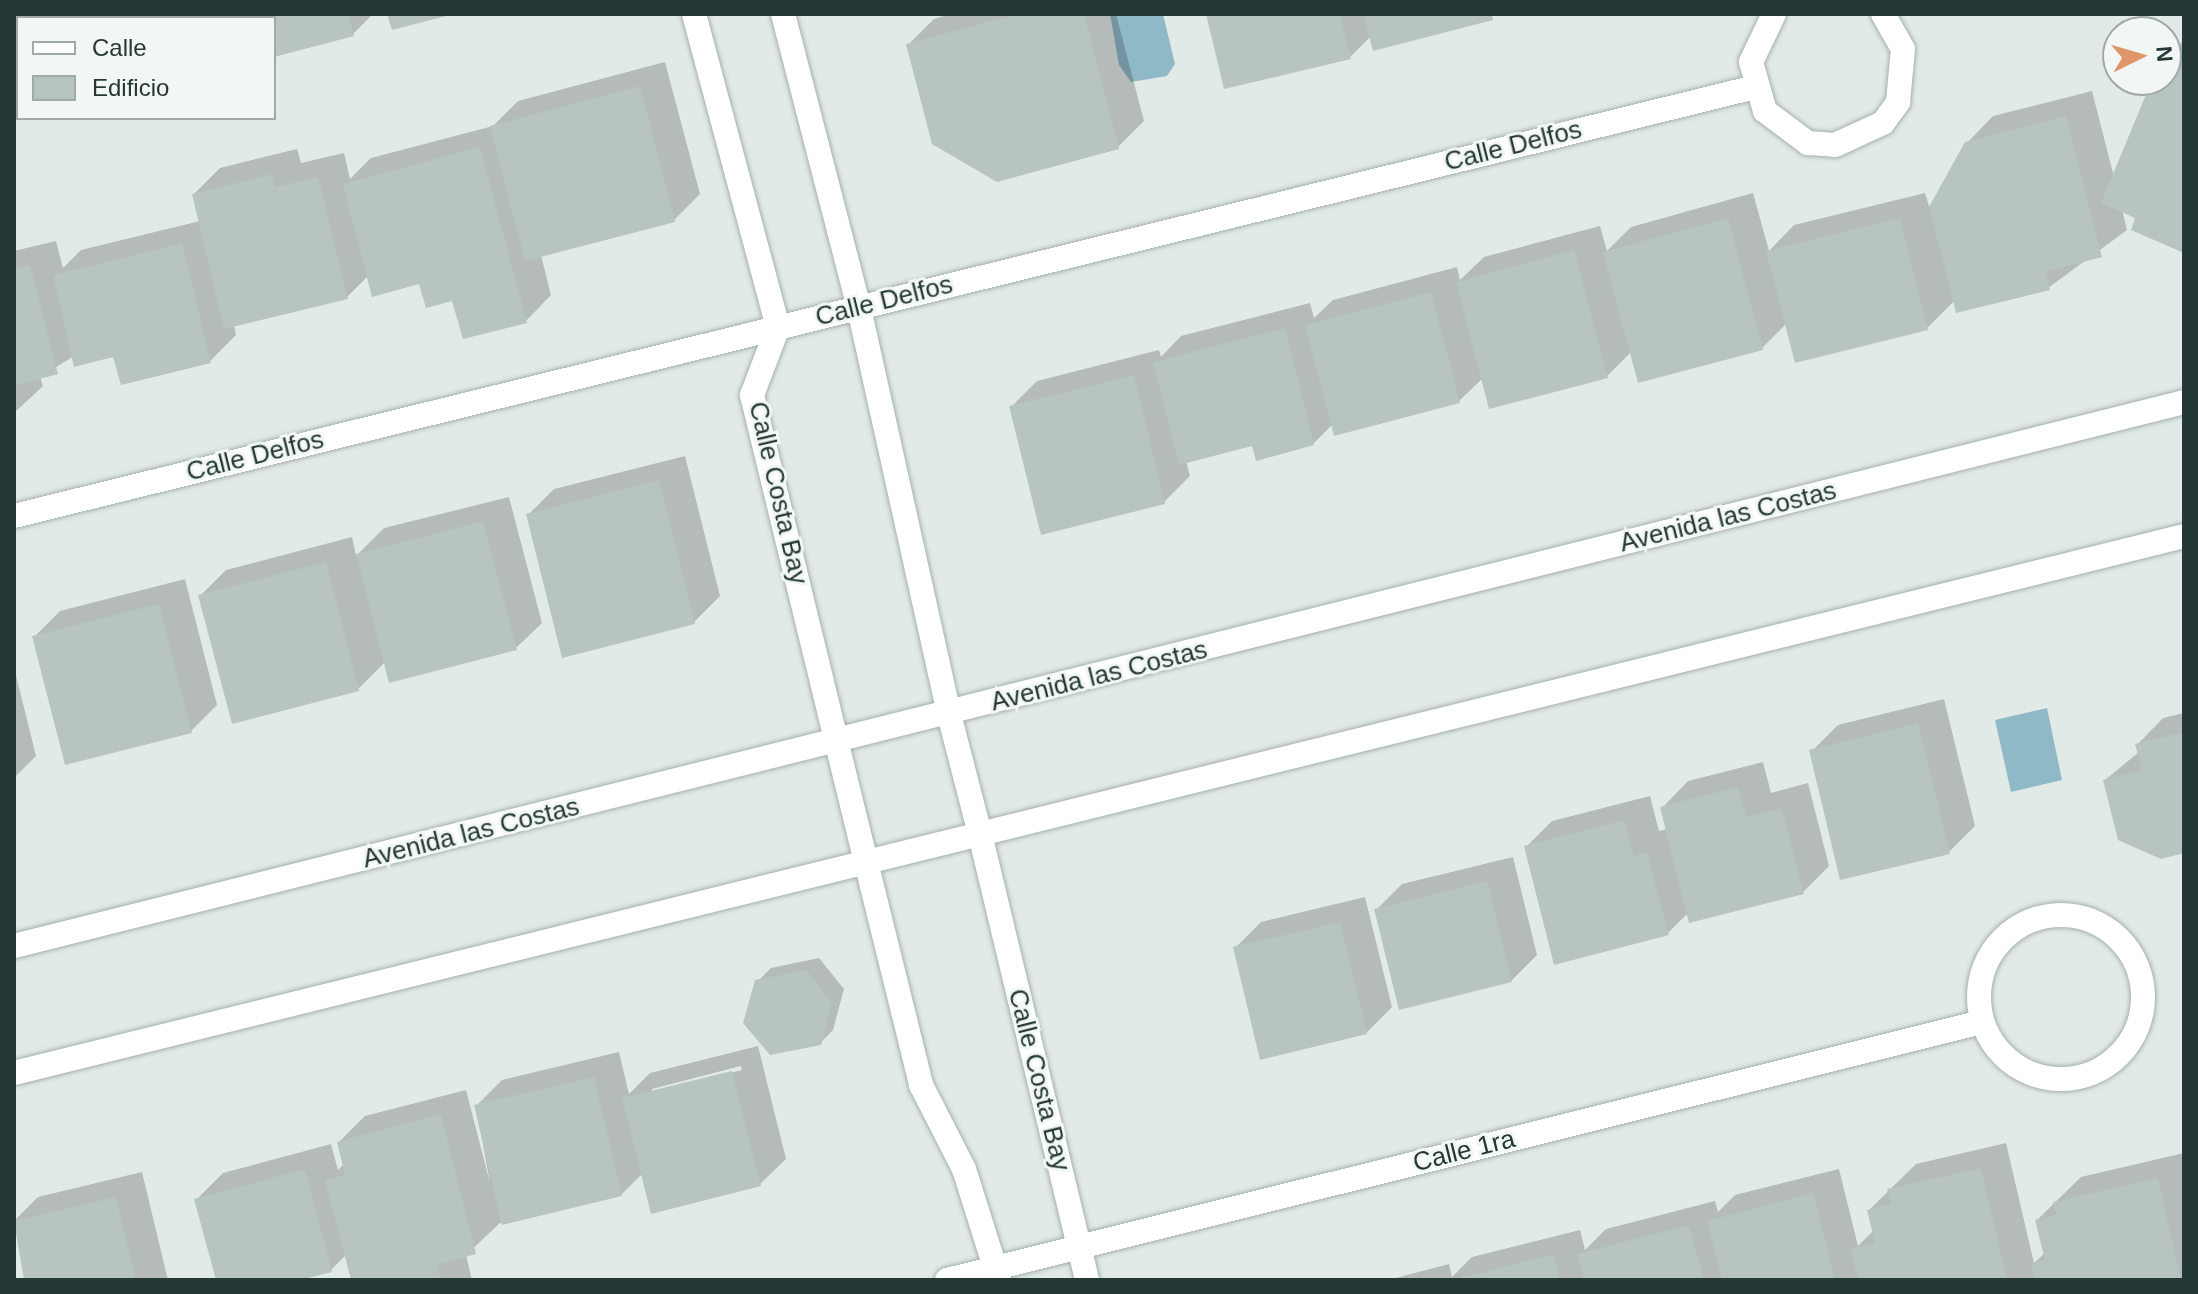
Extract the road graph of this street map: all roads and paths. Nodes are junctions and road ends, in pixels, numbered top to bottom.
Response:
1 (694, 14) edge
2 (783, 14) edge
3 (1774, 14) edge
4 (1883, 14) edge
5 (1755, 87) junction
6 (859, 308) junction
7 (778, 327) junction
8 (2184, 402) edge
9 (14, 516) edge
10 (2184, 536) edge
11 (949, 714) junction
12 (837, 744) junction
13 (980, 834) junction
14 (866, 862) junction
15 (14, 946) edge
16 (1982, 1022) junction
17 (14, 1073) edge
18 (1079, 1247) junction
19 (997, 1274) edge
20 (947, 1280) edge
21 (1087, 1280) edge

1 - 7 street
2 - 6 street
3 - 5 street
4 - 5 street
5 - 6 street, Calle Delfos
6 - 7 street, Calle Delfos
6 - 11 street
7 - 9 street, Calle Delfos
7 - 12 street, Calle Costa Bay
8 - 11 street, Avenida las Costas
10 - 13 street
11 - 12 street, Avenida las Costas
11 - 13 street, Calle Costa Bay
12 - 14 street, Calle Costa Bay
12 - 15 street, Avenida las Costas
13 - 14 street
13 - 18 street, Calle Costa Bay
14 - 17 street
14 - 19 street
16 - 16 street
16 - 18 street, Calle 1ra
18 - 19 street, Calle 1ra
18 - 21 street, Calle Costa Bay
19 - 20 street, Calle 1ra

